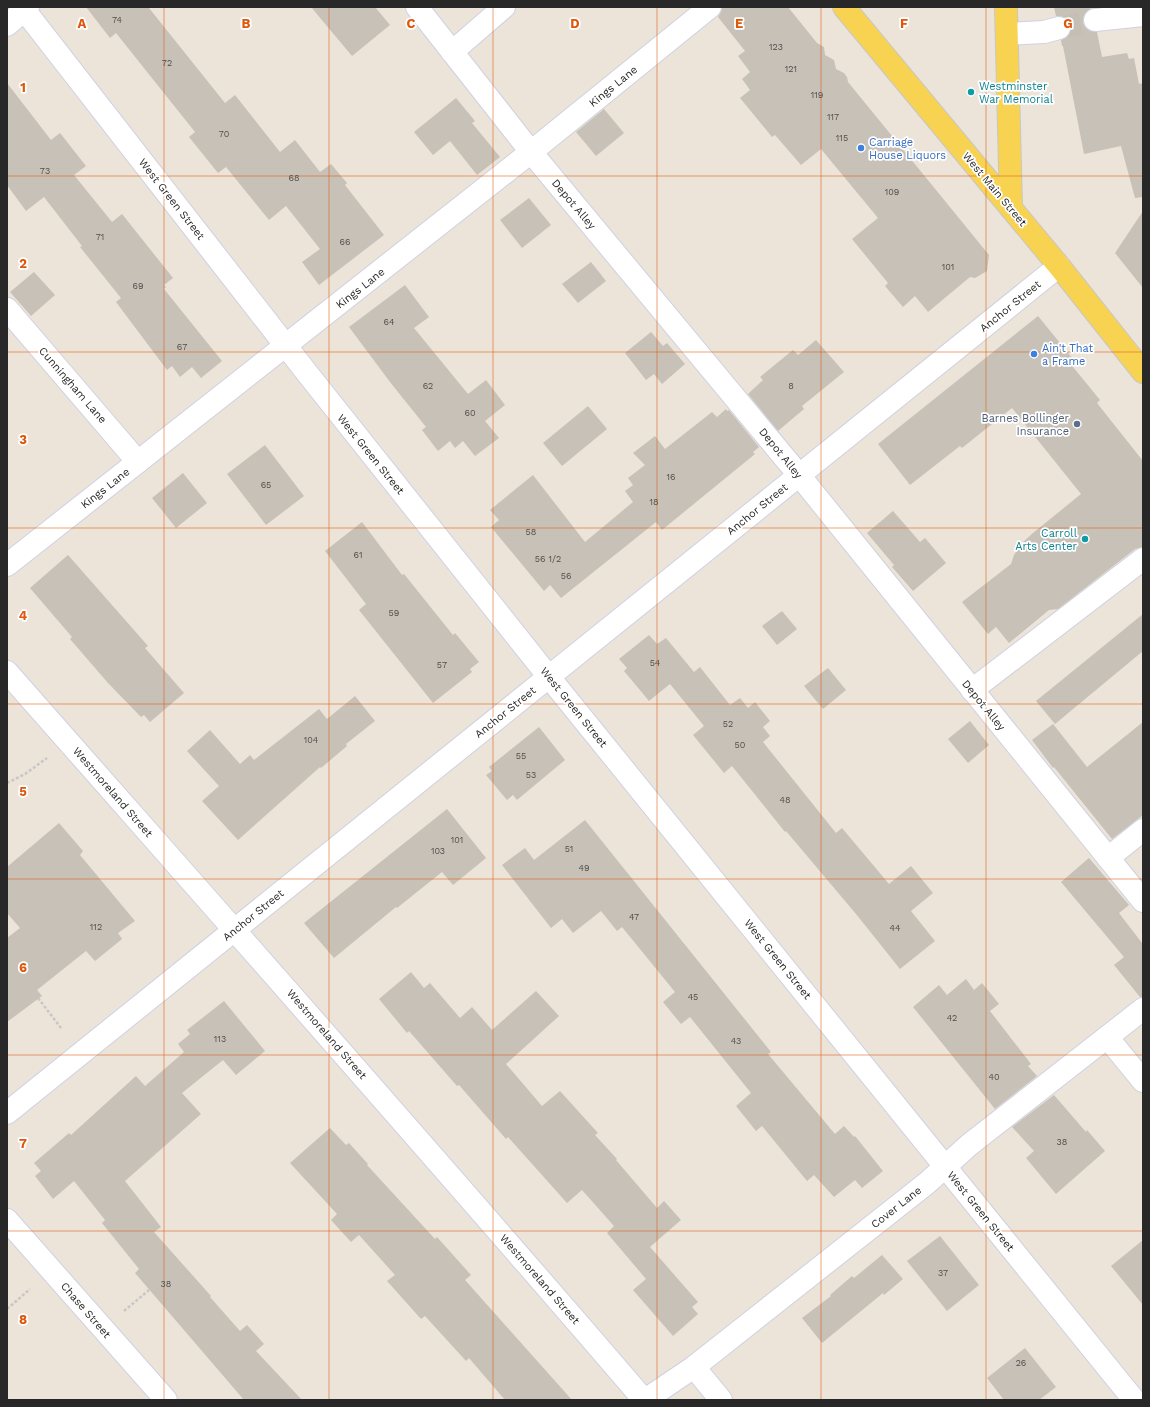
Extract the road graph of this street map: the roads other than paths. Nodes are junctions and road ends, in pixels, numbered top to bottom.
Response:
1 (417, 7) edge
2 (504, 7) edge
3 (710, 7) edge
4 (844, 7) edge
5 (1006, 7) edge
6 (25, 8) edge
7 (1143, 15) edge
8 (1095, 20) tunnel mouth
9 (7, 25) edge
10 (1059, 28) tunnel mouth
11 (1007, 34) junction
12 (452, 52) junction
13 (531, 152) junction
14 (1011, 208) junction
15 (1059, 266) junction
16 (7, 309) edge
17 (286, 346) junction
18 (1143, 372) edge
19 (138, 462) junction
20 (799, 475) junction
21 (1143, 559) edge
22 (7, 565) edge
23 (7, 672) edge
24 (549, 677) junction
25 (972, 690) junction
26 (1143, 830) edge
27 (1108, 858) junction
28 (1143, 901) edge
29 (235, 929) junction
30 (1143, 1009) edge
31 (1107, 1037) junction
32 (1143, 1081) edge
33 (7, 1113) edge
34 (946, 1166) junction
35 (7, 1220) edge
36 (694, 1367) junction
37 (166, 1400) edge
38 (644, 1400) edge
39 (721, 1400) edge
40 (1134, 1400) edge

1 - 12 street, Depot Alley
2 - 12 street
3 - 13 street, Kings Lane
4 - 14 main road, West Main Street
5 - 11 main road
6 - 9 street
6 - 17 street, West Green Street
7 - 8 street
10 - 11 street
11 - 14 main road
12 - 13 street, Depot Alley
13 - 17 street, Kings Lane
13 - 20 street, Depot Alley
14 - 15 main road, West Main Street
15 - 18 main road, West Main Street
15 - 20 street, Anchor Street
16 - 19 street, Cunningham Lane
17 - 19 street, Kings Lane
17 - 24 street, West Green Street
19 - 22 street, Kings Lane
20 - 24 street, Anchor Street
20 - 25 street, Depot Alley
21 - 25 street
23 - 29 street, Westmoreland Street
24 - 29 street, Anchor Street
24 - 34 street, West Green Street
25 - 27 street, Depot Alley
26 - 27 street
27 - 28 street, Depot Alley
29 - 33 street, Anchor Street
29 - 38 street, Westmoreland Street
30 - 31 street, Cover Lane
31 - 32 street
31 - 34 street, Cover Lane
34 - 36 street, Cover Lane
34 - 40 street, West Green Street
35 - 37 street, Chase Street
36 - 38 street, Cover Lane
36 - 39 street

